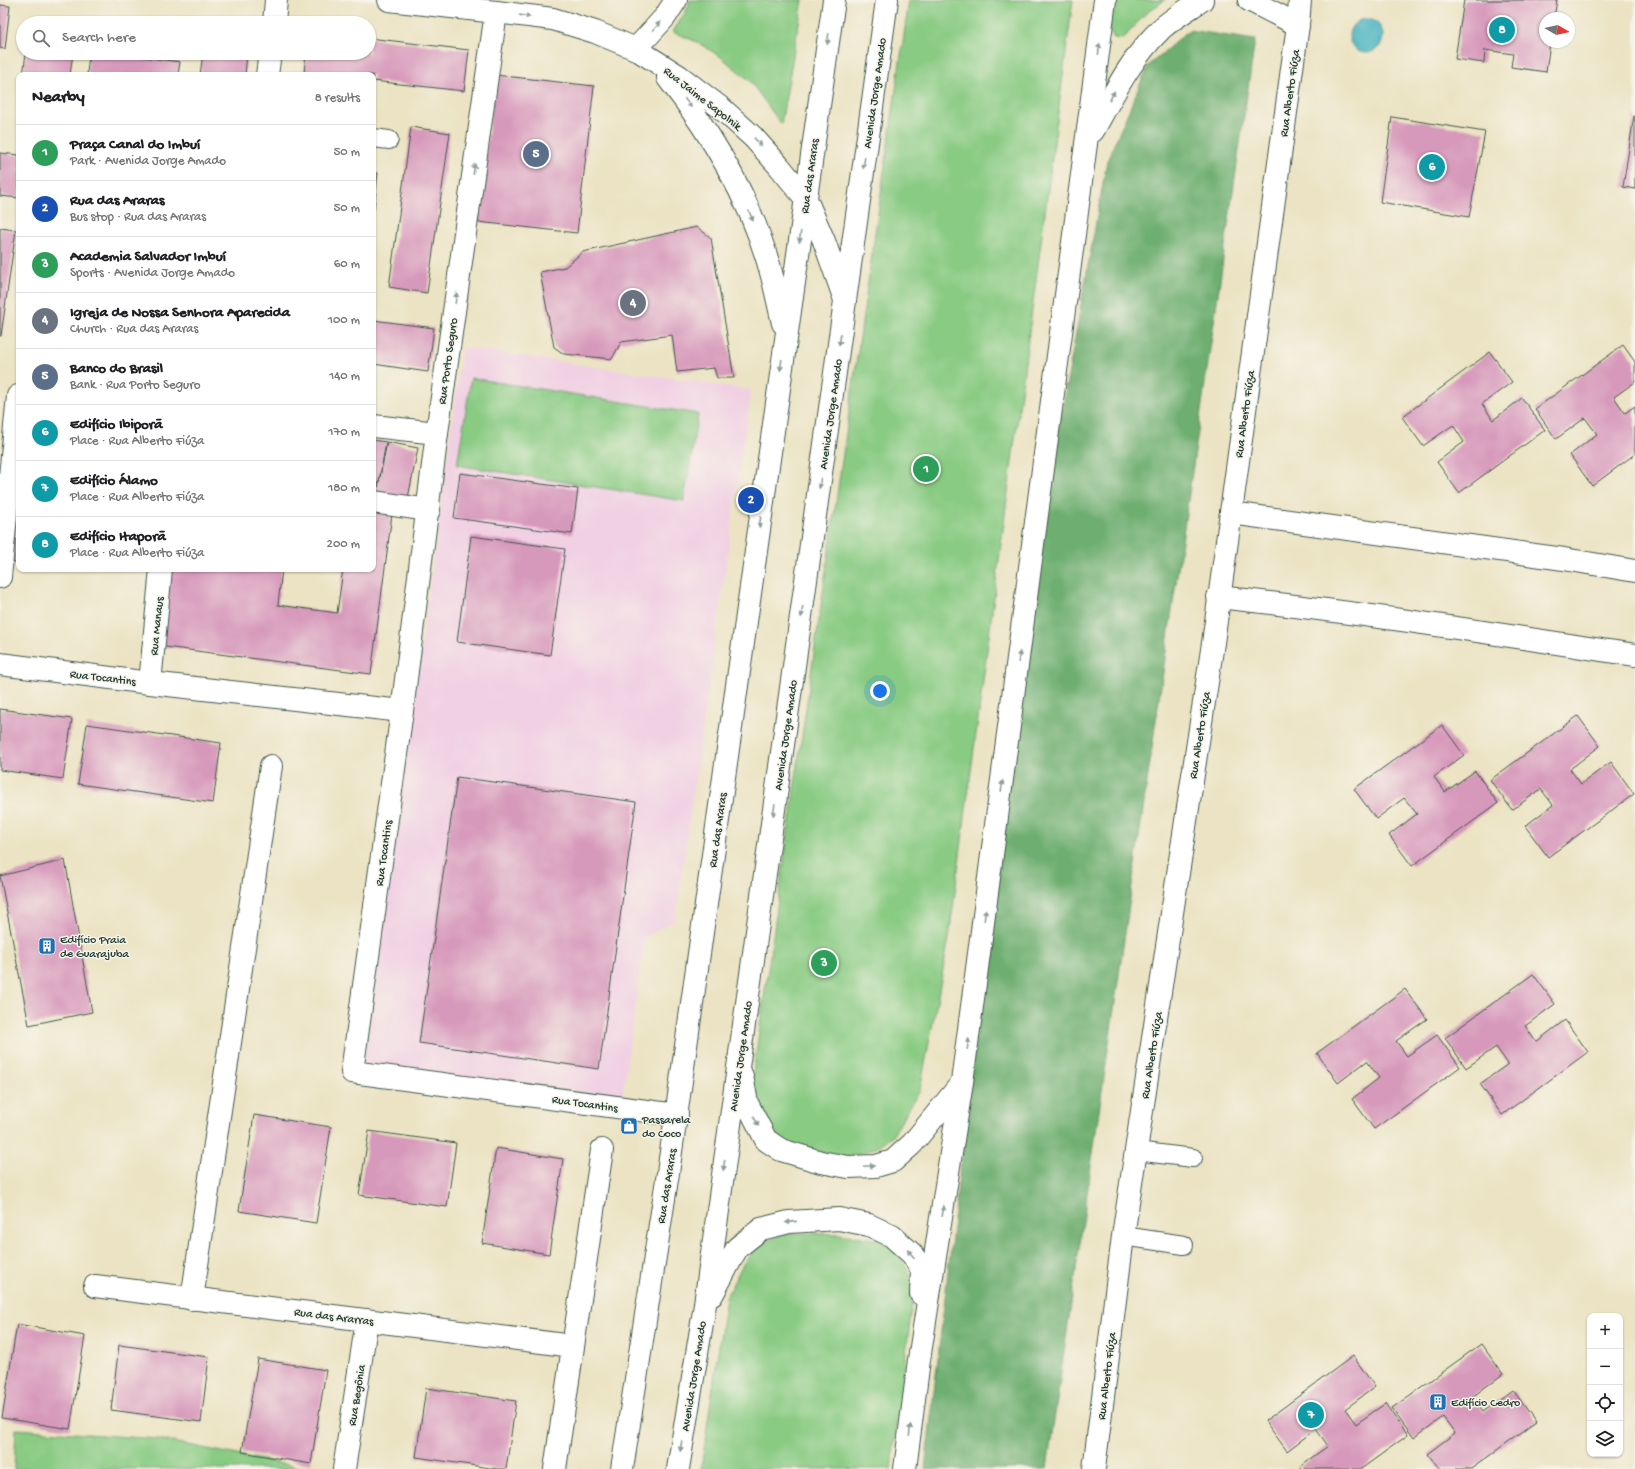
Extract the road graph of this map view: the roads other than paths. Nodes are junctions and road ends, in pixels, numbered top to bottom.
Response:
1 (276, 0) edge
2 (389, 0) edge
3 (676, 0) edge
4 (834, 0) edge
5 (887, 0) edge
6 (1105, 0) edge
7 (1202, 0) edge
8 (1249, 0) edge
9 (1300, 0) edge
10 (496, 12) junction
11 (275, 16) edge
12 (1298, 25) junction
13 (636, 49) junction
14 (269, 60) edge
15 (655, 62) junction
16 (267, 72) edge
17 (1087, 143) junction
18 (806, 199) junction
19 (845, 302) junction
20 (786, 335) junction
21 (12, 396) edge
22 (376, 426) edge
23 (437, 433) junction
24 (376, 502) edge
25 (429, 510) junction
26 (1231, 512) junction
27 (1635, 571) edge
28 (161, 572) edge
29 (0, 577) edge
30 (1218, 597) junction
31 (1635, 655) edge
32 (0, 664) edge
33 (150, 683) junction
34 (402, 711) junction
35 (271, 766) dead end
36 (739, 1057) junction
37 (962, 1082) junction
38 (676, 1115) junction
39 (602, 1150) dead end
40 (1136, 1151) junction
41 (1193, 1158) dead end
42 (1124, 1236) junction
43 (1184, 1245) dead end
44 (95, 1286) dead end
45 (192, 1299) junction
46 (704, 1311) junction
47 (367, 1320) junction
48 (573, 1346) junction
49 (919, 1360) junction
50 (344, 1469) edge
51 (555, 1469) edge
52 (622, 1469) edge
53 (678, 1469) edge
54 (905, 1469) edge
55 (1094, 1469) edge

1 - 11 street
2 - 10 street, Rua Jaime Sapolnik
13 -> 3 street
4 -> 18 street, Rua das Araras
5 -> 19 street, Avenida Jorge Amado
17 -> 6 street
17 -> 7 street
8 - 12 street
9 - 12 street, Rua Alberto Fiúza
10 -> 13 street, Rua Jaime Sapolnik
23 -> 10 street, Rua Porto Seguro
12 - 26 street, Rua Alberto Fiúza
13 - 15 street, Rua Jaime Sapolnik
14 - 16 street
15 -> 18 street, Rua Jaime Sapolnik
15 -> 20 street
37 -> 17 street
18 - 19 street, Rua Jaime Sapolnik
18 -> 20 street, Rua das Araras
19 -> 36 street, Avenida Jorge Amado
20 -> 38 street, Rua das Araras
21 - 29 street
22 - 23 street
23 - 25 street, Rua Porto Seguro
24 - 25 street
25 - 34 street, Rua Porto Seguro
26 - 27 street
26 - 30 street, Rua Alberto Fiúza
28 - 33 street, Rua Manaus
30 - 31 street
30 - 40 street, Rua Alberto Fiúza
32 - 33 street, Rua Tocantins
33 - 34 street, Rua Tocantins
34 - 38 street, Rua Tocantins
35 - 45 street
36 -> 37 street
36 -> 46 street, Avenida Jorge Amado
49 -> 37 street
38 - 52 street, Rua das Araras
39 - 48 street
40 - 41 lane
40 - 42 street, Rua Alberto Fiúza
42 - 43 lane
42 - 55 street, Rua Alberto Fiúza
44 - 45 street, Rua das Ararras
45 - 47 street, Rua das Ararras
49 -> 46 street
46 -> 53 street, Avenida Jorge Amado
47 - 48 street, Rua das Ararras
47 - 50 street, Rua Begônia
48 - 51 street
54 -> 49 street

